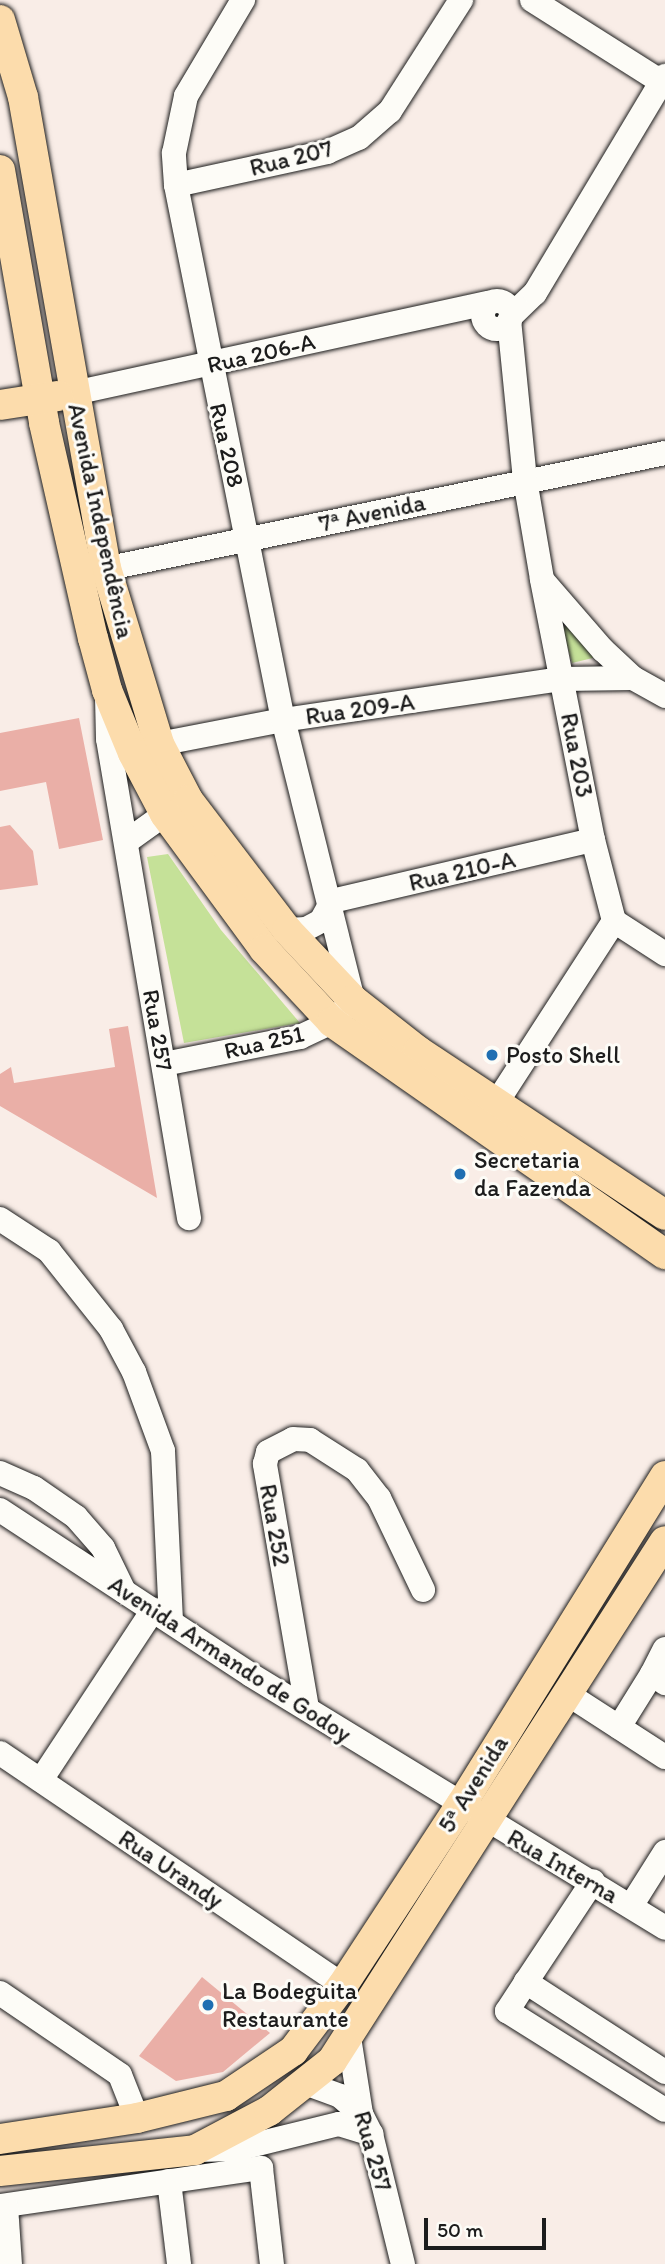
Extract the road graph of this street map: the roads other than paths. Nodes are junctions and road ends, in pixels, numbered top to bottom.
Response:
1 (243, 0) edge
2 (461, 0) edge
3 (532, 0) edge
4 (0, 20) edge
5 (664, 80) edge
6 (0, 170) edge
7 (176, 185) junction
8 (497, 315) junction
9 (209, 366) junction
10 (74, 393) junction
11 (40, 400) junction
12 (0, 405) edge
13 (665, 453) edge
14 (525, 480) junction
15 (248, 539) junction
16 (92, 571) junction
17 (542, 579) junction
18 (122, 632) junction
19 (93, 638) junction
20 (633, 678) junction
21 (562, 679) junction
22 (107, 690) junction
23 (665, 696) edge
24 (283, 720) junction
25 (159, 744) junction
26 (165, 814) junction
27 (593, 840) junction
28 (126, 842) junction
29 (332, 901) junction
30 (614, 921) junction
31 (287, 930) junction
32 (665, 954) edge
33 (354, 1000) junction
34 (332, 1022) junction
35 (164, 1064) junction
36 (498, 1102) junction
37 (665, 1214) edge
38 (189, 1218) dead end
39 (0, 1219) edge
40 (665, 1254) edge
41 (0, 1473) edge
42 (665, 1476) edge
43 (0, 1510) edge
44 (665, 1541) edge
45 (423, 1590) dead end
46 (124, 1591) junction
47 (162, 1616) junction
48 (665, 1649) edge
49 (658, 1678) edge
50 (566, 1693) junction
51 (307, 1708) junction
52 (619, 1727) junction
53 (0, 1753) edge
54 (665, 1758) edge
55 (41, 1780) junction
56 (461, 1805) junction
57 (486, 1821) junction
58 (665, 1852) edge
59 (593, 1881) junction
60 (631, 1906) junction
61 (665, 1928) edge
62 (526, 1982) junction
63 (343, 1985) junction
64 (0, 1993) edge
65 (349, 2036) junction
66 (665, 2072) edge
67 (260, 2076) junction
68 (305, 2083) junction
69 (665, 2110) edge
70 (137, 2118) junction
71 (366, 2124) junction
72 (0, 2139) edge
73 (195, 2150) junction
74 (0, 2171) edge
75 (169, 2181) junction
76 (3, 2206) edge
77 (6, 2254) edge
78 (179, 2264) edge
79 (272, 2264) edge
80 (403, 2264) edge

1 - 7 street, Rua 208
2 - 7 street, Rua 207
3 - 5 street
4 - 10 main road, Avenida Independência
5 - 8 street
6 - 11 main road, Avenida Independência
7 - 9 street, Rua 208
8 - 9 street, Rua 206-A
8 - 14 street, Rua 203
9 - 10 street, Rua 206-A
9 - 15 street, Rua 208
10 - 11 main road
10 - 16 main road, Avenida Independência
11 - 12 main road
11 - 16 main road, Avenida Independência
13 - 14 street, 7ª Avenida
14 - 15 street, 7ª Avenida
14 - 17 street, Rua 203
15 - 16 street, 7ª Avenida
15 - 24 street, Rua 208
16 - 18 main road, Avenida Independência
16 - 19 main road, Avenida Independência
17 - 20 street
17 - 21 street, Rua 203
18 - 19 main road
18 - 25 main road, Avenida Independência
19 - 22 main road, Avenida Independência
20 - 21 street, Rua 209-A
20 - 23 street
21 - 24 street, Rua 209-A
21 - 27 street, Rua 203
22 - 26 main road, Avenida Independência
22 - 28 street, Rua 257
24 - 25 street, Rua 209-A
24 - 29 street, Rua 208
25 - 31 main road, Avenida Independência
26 - 28 street
26 - 34 main road, Avenida Independência
27 - 29 street, Rua 210-A
27 - 30 street, Rua 203
28 - 35 street, Rua 257
29 - 31 street
29 - 33 street, Rua 208
30 - 32 street
30 - 36 street
31 - 33 main road, Avenida Independência
33 - 34 street, Rua 251
33 - 36 main road, Avenida Independência
34 - 35 street, Rua 251
34 - 40 main road, Avenida Independência
35 - 38 street, Rua 257
36 - 37 main road, Avenida Independência
39 - 47 street
41 - 46 street
42 - 56 main road, 5ª Avenida
43 - 46 street, Avenida Armando de Godoy
44 - 50 main road, 5ª Avenida
45 - 51 street, Rua 252
46 - 47 street, Avenida Armando de Godoy
47 - 51 street, Avenida Armando de Godoy
47 - 55 street
48 - 49 street
49 - 52 street
50 - 52 street
50 - 57 main road, 5ª Avenida
51 - 56 street, Avenida Armando de Godoy
52 - 54 street
53 - 55 street, Rua Urandy
55 - 63 street, Rua Urandy
56 - 57 street, Rua Interna
56 - 63 main road, 5ª Avenida
57 - 59 street, Rua Interna
57 - 65 main road, 5ª Avenida
58 - 60 street
59 - 60 street, Rua Interna
59 - 62 street
60 - 61 street, Rua Interna
62 - 66 street
62 - 69 street
63 - 67 main road, 5ª Avenida
64 - 70 street
65 - 68 main road, 5ª Avenida
65 - 71 street, Rua 257
67 - 68 main road
67 - 70 main road, 5ª Avenida
68 - 71 street
68 - 73 main road, 5ª Avenida
70 - 72 main road, 5ª Avenida
71 - 73 street
71 - 80 street, Rua 257
73 - 74 main road
75 - 76 street
75 - 78 street
75 - 79 street
76 - 77 street

